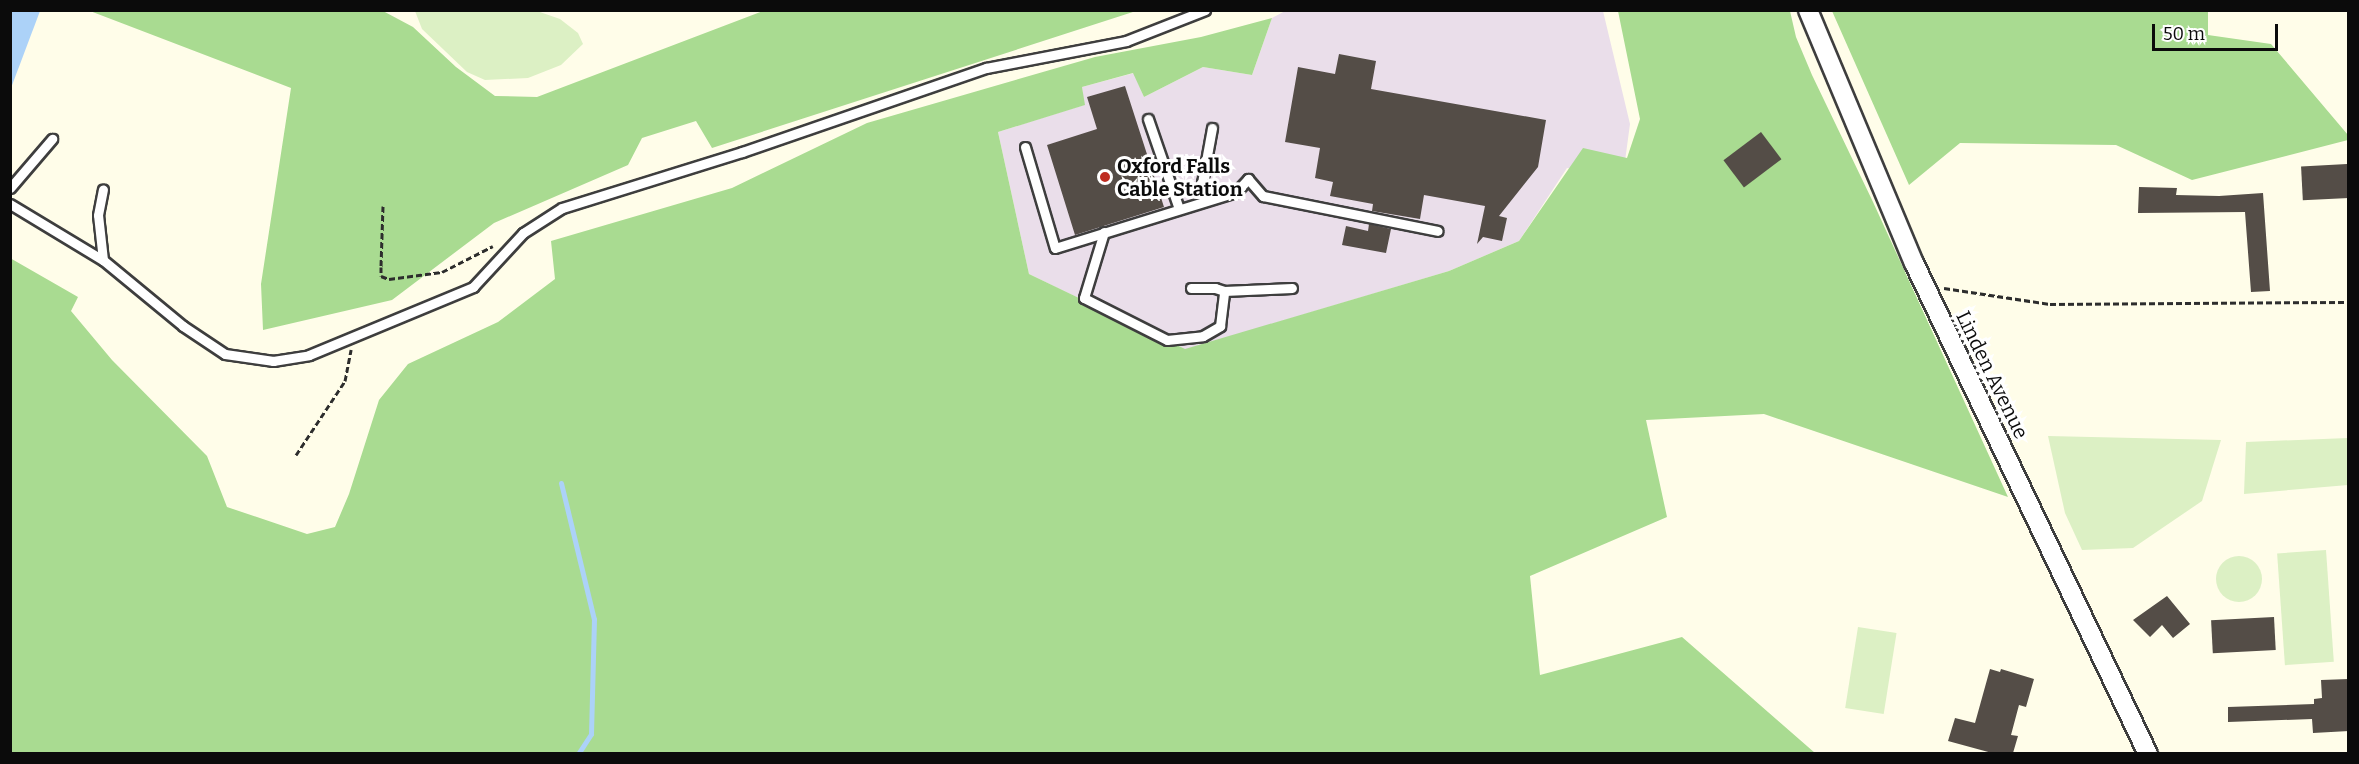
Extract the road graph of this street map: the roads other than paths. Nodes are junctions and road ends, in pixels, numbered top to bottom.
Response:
1 (1205, 10) edge
2 (1808, 10) edge
3 (1148, 119) dead end
4 (1212, 128) dead end
5 (52, 139) dead end
6 (1025, 147) dead end
7 (10, 188) edge
8 (103, 189) dead end
9 (1207, 200) junction
10 (10, 204) edge
11 (1179, 209) junction
12 (1438, 231) dead end
13 (1104, 232) junction
14 (103, 260) junction
15 (1191, 288) dead end
16 (1292, 288) dead end
17 (1224, 291) junction
18 (2148, 753) edge

1 - 14 lane
2 - 18 street, Linden Avenue
3 - 11 lane
4 - 9 lane
5 - 7 lane
6 - 13 lane
8 - 14 lane
9 - 11 lane
9 - 12 lane
10 - 14 lane
11 - 13 lane
13 - 17 lane
15 - 17 lane
16 - 17 lane

